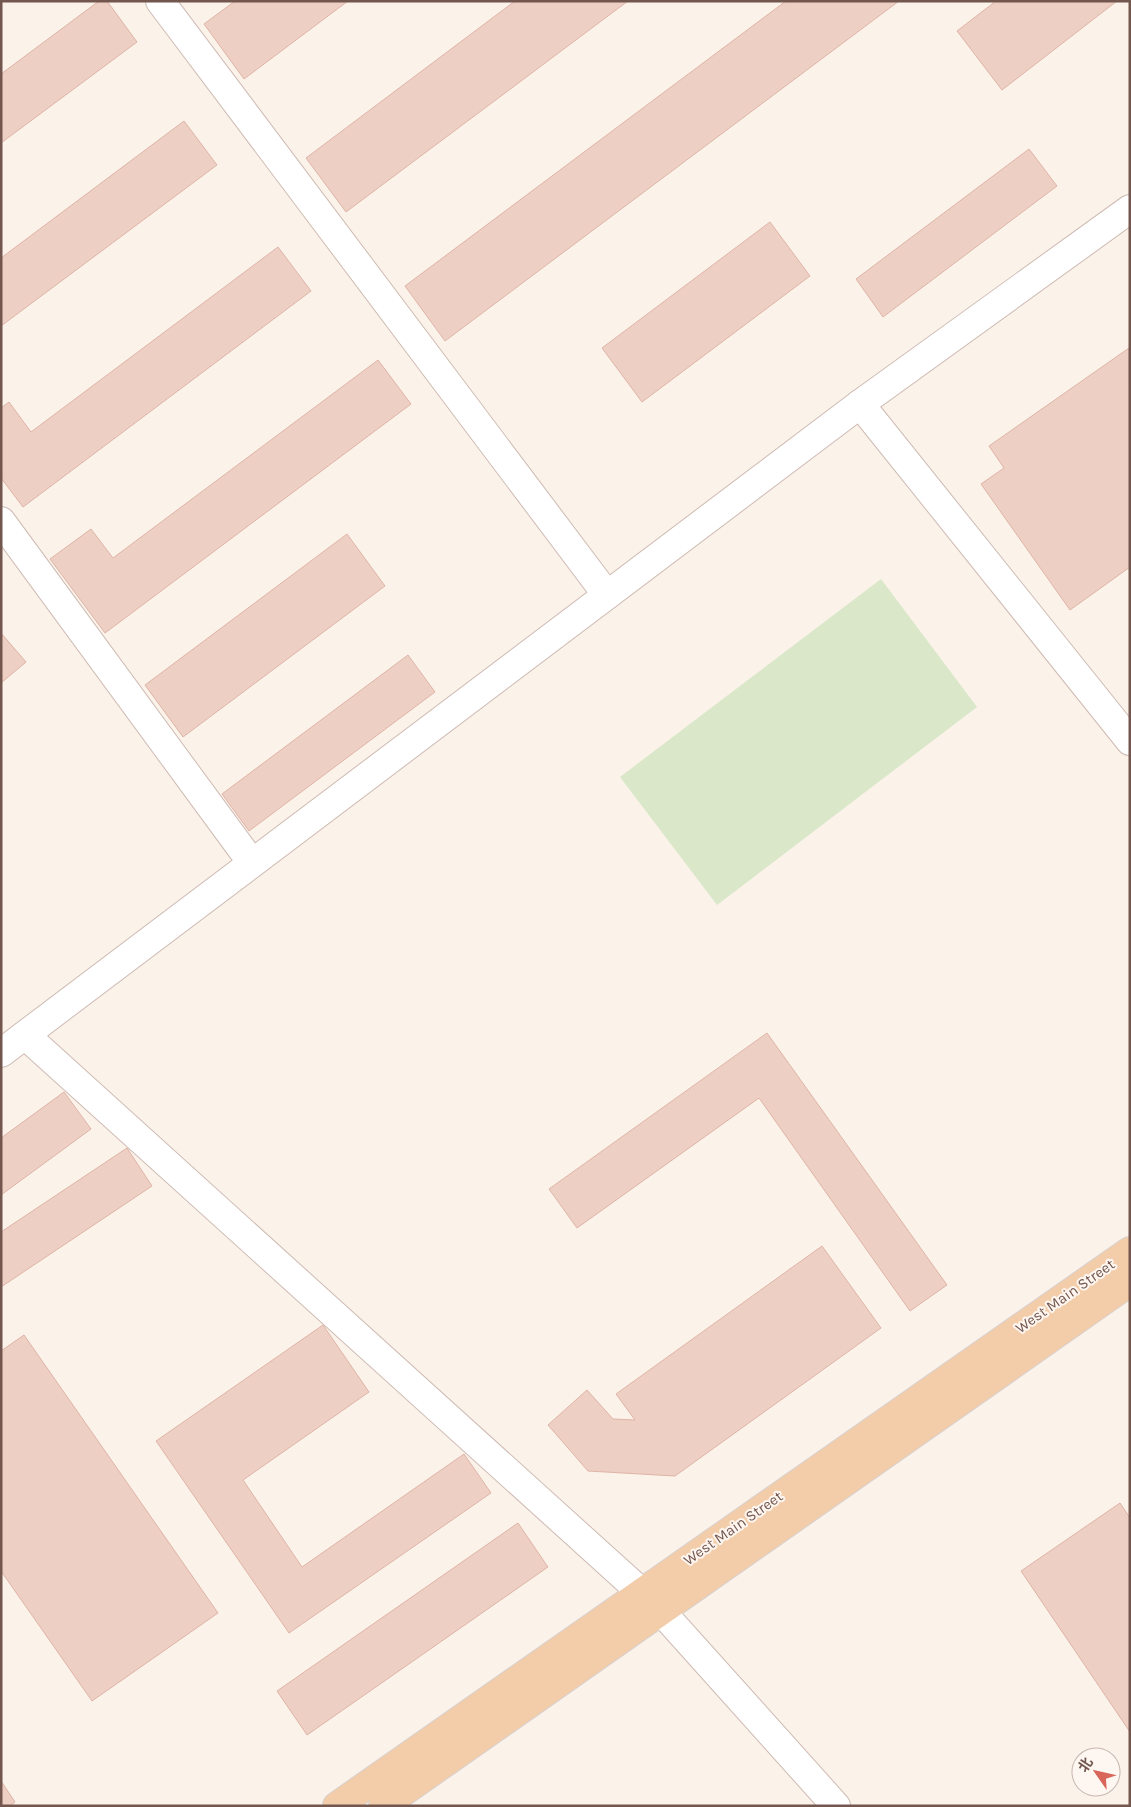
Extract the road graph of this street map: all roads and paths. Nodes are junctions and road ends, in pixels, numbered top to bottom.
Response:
1 (160, 1) edge
2 (1130, 209) edge
3 (860, 404) junction
4 (1, 521) edge
5 (607, 595) junction
6 (1130, 740) edge
7 (252, 863) junction
8 (25, 1035) junction
9 (1, 1053) edge
10 (1130, 1251) edge
11 (1130, 1282) edge
12 (641, 1592) junction
13 (661, 1611) junction
14 (337, 1806) edge
15 (383, 1806) edge
16 (836, 1806) edge

1 - 5 street
2 - 3 street
3 - 5 street
3 - 6 street
4 - 7 street
5 - 7 street
7 - 8 street
8 - 9 street
8 - 12 street
10 - 12 main road, West Main Street
11 - 13 main road, West Main Street
12 - 13 street
12 - 14 main road, West Main Street
13 - 15 main road, West Main Street
13 - 16 street

